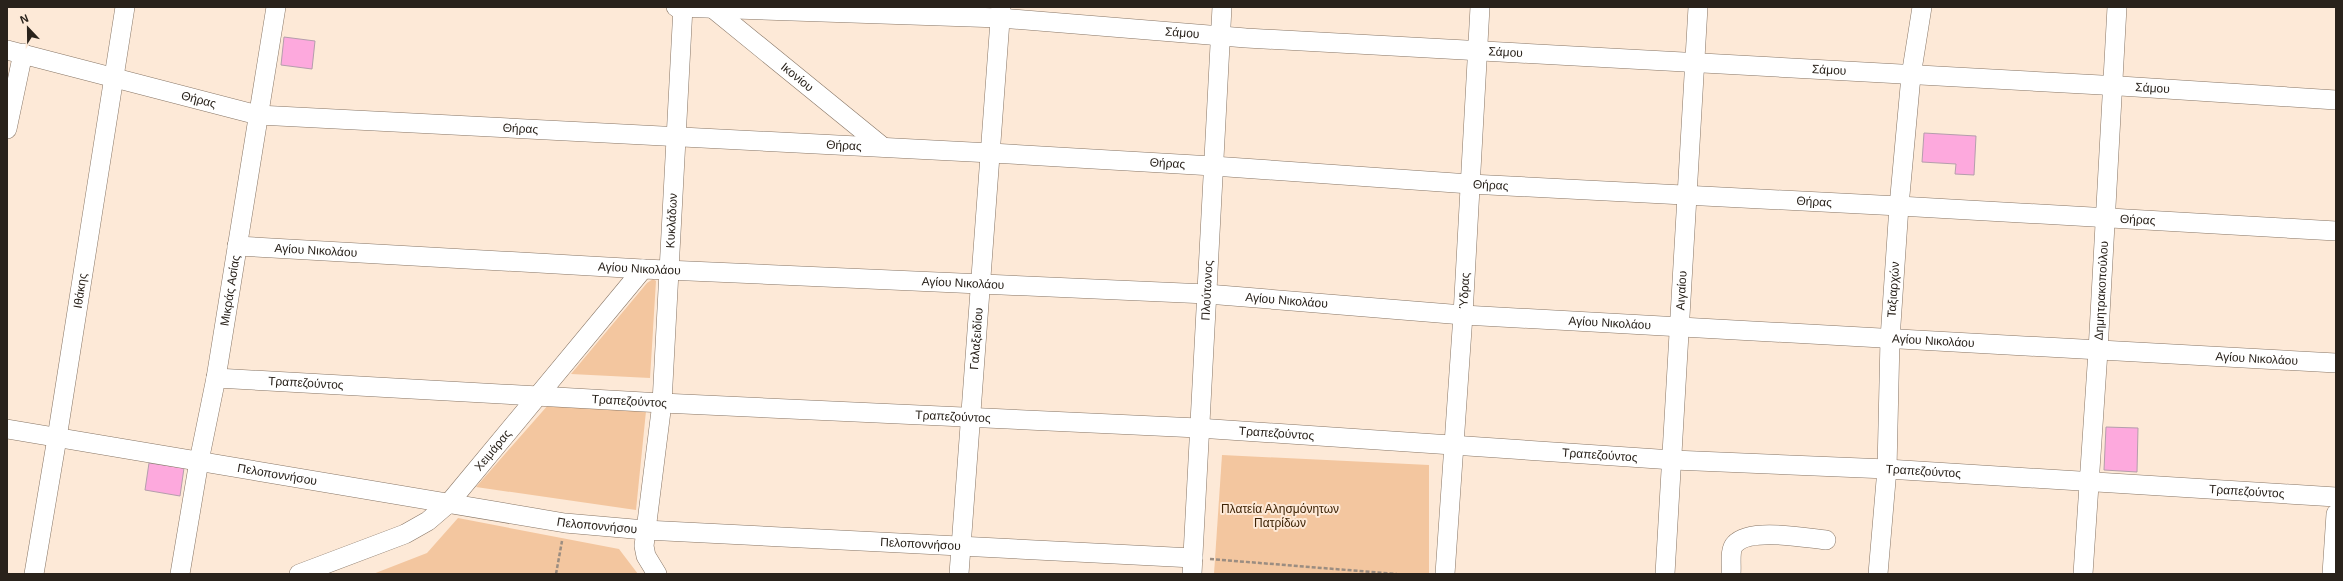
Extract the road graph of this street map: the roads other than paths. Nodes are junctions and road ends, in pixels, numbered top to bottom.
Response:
1 (125, 7) edge
2 (276, 7) edge
3 (676, 7) edge
4 (683, 7) edge
5 (1222, 7) edge
6 (1480, 7) edge
7 (1698, 7) edge
8 (1922, 7) edge
9 (2117, 7) edge
10 (712, 8) edge
11 (1000, 13) edge
12 (1221, 37) junction
13 (1477, 51) junction
14 (15, 52) edge
15 (1696, 63) junction
16 (1911, 76) junction
17 (115, 77) junction
18 (2112, 85) junction
19 (2336, 100) edge
20 (258, 115) junction
21 (7, 129) edge
22 (677, 138) junction
23 (883, 147) junction
24 (991, 153) junction
25 (1213, 166) junction
26 (1470, 184) junction
27 (1688, 196) junction
28 (1899, 206) junction
29 (2106, 218) junction
30 (2336, 231) edge
31 (237, 246) junction
32 (643, 269) junction
33 (668, 270) junction
34 (982, 285) junction
35 (1207, 294) junction
36 (1463, 315) junction
37 (1679, 326) junction
38 (1890, 339) junction
39 (2098, 350) junction
40 (2336, 363) edge
41 (216, 378) junction
42 (536, 396) junction
43 (662, 403) junction
44 (970, 417) junction
45 (1198, 428) junction
46 (7, 429) edge
47 (57, 438) junction
48 (1453, 446) junction
49 (1673, 460) junction
50 (199, 461) junction
51 (1887, 469) junction
52 (2089, 483) junction
53 (2336, 497) edge
54 (449, 503) junction
55 (2336, 514) edge
56 (645, 530) junction
57 (1826, 540) dead end
58 (961, 546) junction
59 (1193, 566) edge
60 (34, 574) edge
61 (180, 574) edge
62 (299, 574) edge
63 (657, 574) edge
64 (959, 574) edge
65 (1445, 574) edge
66 (1665, 574) edge
67 (1731, 574) edge
68 (1878, 574) edge
69 (2083, 574) edge
70 (2332, 574) edge

1 - 17 street, Ιθάκης
2 - 20 street, Μικράς Ασίας
3 - 4 street, Σάμου
4 - 10 street, Σάμου
4 - 22 street, Κυκλάδων
5 - 12 street, Πλούτωνος
6 - 13 street, Ύδρας
7 - 15 street, Αιγαίου
8 - 16 street, Ταξιαρχών
9 - 18 street, Δημητρακοπούλου
10 - 11 street, Σάμου
10 - 23 street, Ικονίου
11 - 12 street, Σάμου
11 - 24 street, Γαλαξειδίου
12 - 13 street, Σάμου
12 - 25 street, Πλούτωνος
13 - 15 street, Σάμου
13 - 26 street, Ύδρας
14 - 17 street, Θήρας
14 - 21 street
15 - 16 street, Σάμου
15 - 27 street, Αιγαίου
16 - 18 street, Σάμου
16 - 28 street, Ταξιαρχών
17 - 20 street, Θήρας
17 - 47 street, Ιθάκης
18 - 19 street, Σάμου
18 - 29 street, Δημητρακοπούλου
20 - 22 street, Θήρας
20 - 31 street, Μικράς Ασίας
22 - 23 street, Θήρας
22 - 33 street, Κυκλάδων
23 - 24 street, Θήρας
24 - 25 street, Θήρας
24 - 34 street, Γαλαξειδίου
25 - 26 street, Θήρας
25 - 35 street, Πλούτωνος
26 - 27 street, Θήρας
26 - 36 street, Ύδρας
27 - 28 street, Θήρας
27 - 37 street, Αιγαίου
28 - 29 street, Θήρας
28 - 38 street, Ταξιαρχών
29 - 30 street, Θήρας
29 - 39 street, Δημητρακοπούλου
31 - 32 street, Αγίου Νικολάου
31 - 41 street, Μικράς Ασίας
32 - 33 street, Αγίου Νικολάου
32 - 42 street, Χειμάρας
33 - 34 street, Αγίου Νικολάου
33 - 43 street, Κυκλάδων
34 - 35 street, Αγίου Νικολάου
34 - 44 street, Γαλαξειδίου
35 - 36 street, Αγίου Νικολάου
35 - 45 street, Πλούτωνος
36 - 37 street, Αγίου Νικολάου
36 - 48 street, Ύδρας
37 - 38 street, Αγίου Νικολάου
37 - 49 street, Αιγαίου
38 - 39 street, Αγίου Νικολάου
38 - 51 street, Ταξιαρχών
39 - 40 street, Αγίου Νικολάου
39 - 52 street, Δημητρακοπούλου
41 - 42 street, Τραπεζούντος
41 - 50 street, Μικράς Ασίας
42 - 43 street, Τραπεζούντος
42 - 54 street, Χειμάρας
43 - 44 street, Τραπεζούντος
43 - 56 street, Κυκλάδων
44 - 45 street, Τραπεζούντος
44 - 58 street, Γαλαξειδίου
45 - 48 street, Τραπεζούντος
45 - 59 street, Πλούτωνος
46 - 47 street, Πελοποννήσου
47 - 50 street, Πελοποννήσου
47 - 60 street, Ιθάκης
48 - 49 street, Τραπεζούντος
48 - 65 street, Ύδρας
49 - 51 street, Τραπεζούντος
49 - 66 street, Αιγαίου
50 - 54 street, Πελοποννήσου
50 - 61 street, Μικράς Ασίας
51 - 52 street, Τραπεζούντος
51 - 68 street, Ταξιαρχών
52 - 53 street, Τραπεζούντος
52 - 69 street, Δημητρακοπούλου
54 - 56 street, Πελοποννήσου
54 - 62 street, Χειμάρας
55 - 70 street
56 - 58 street, Πελοποννήσου
56 - 63 street, Κυκλάδων
57 - 67 street
58 - 59 street, Πελοποννήσου
58 - 64 street, Γαλαξειδίου

